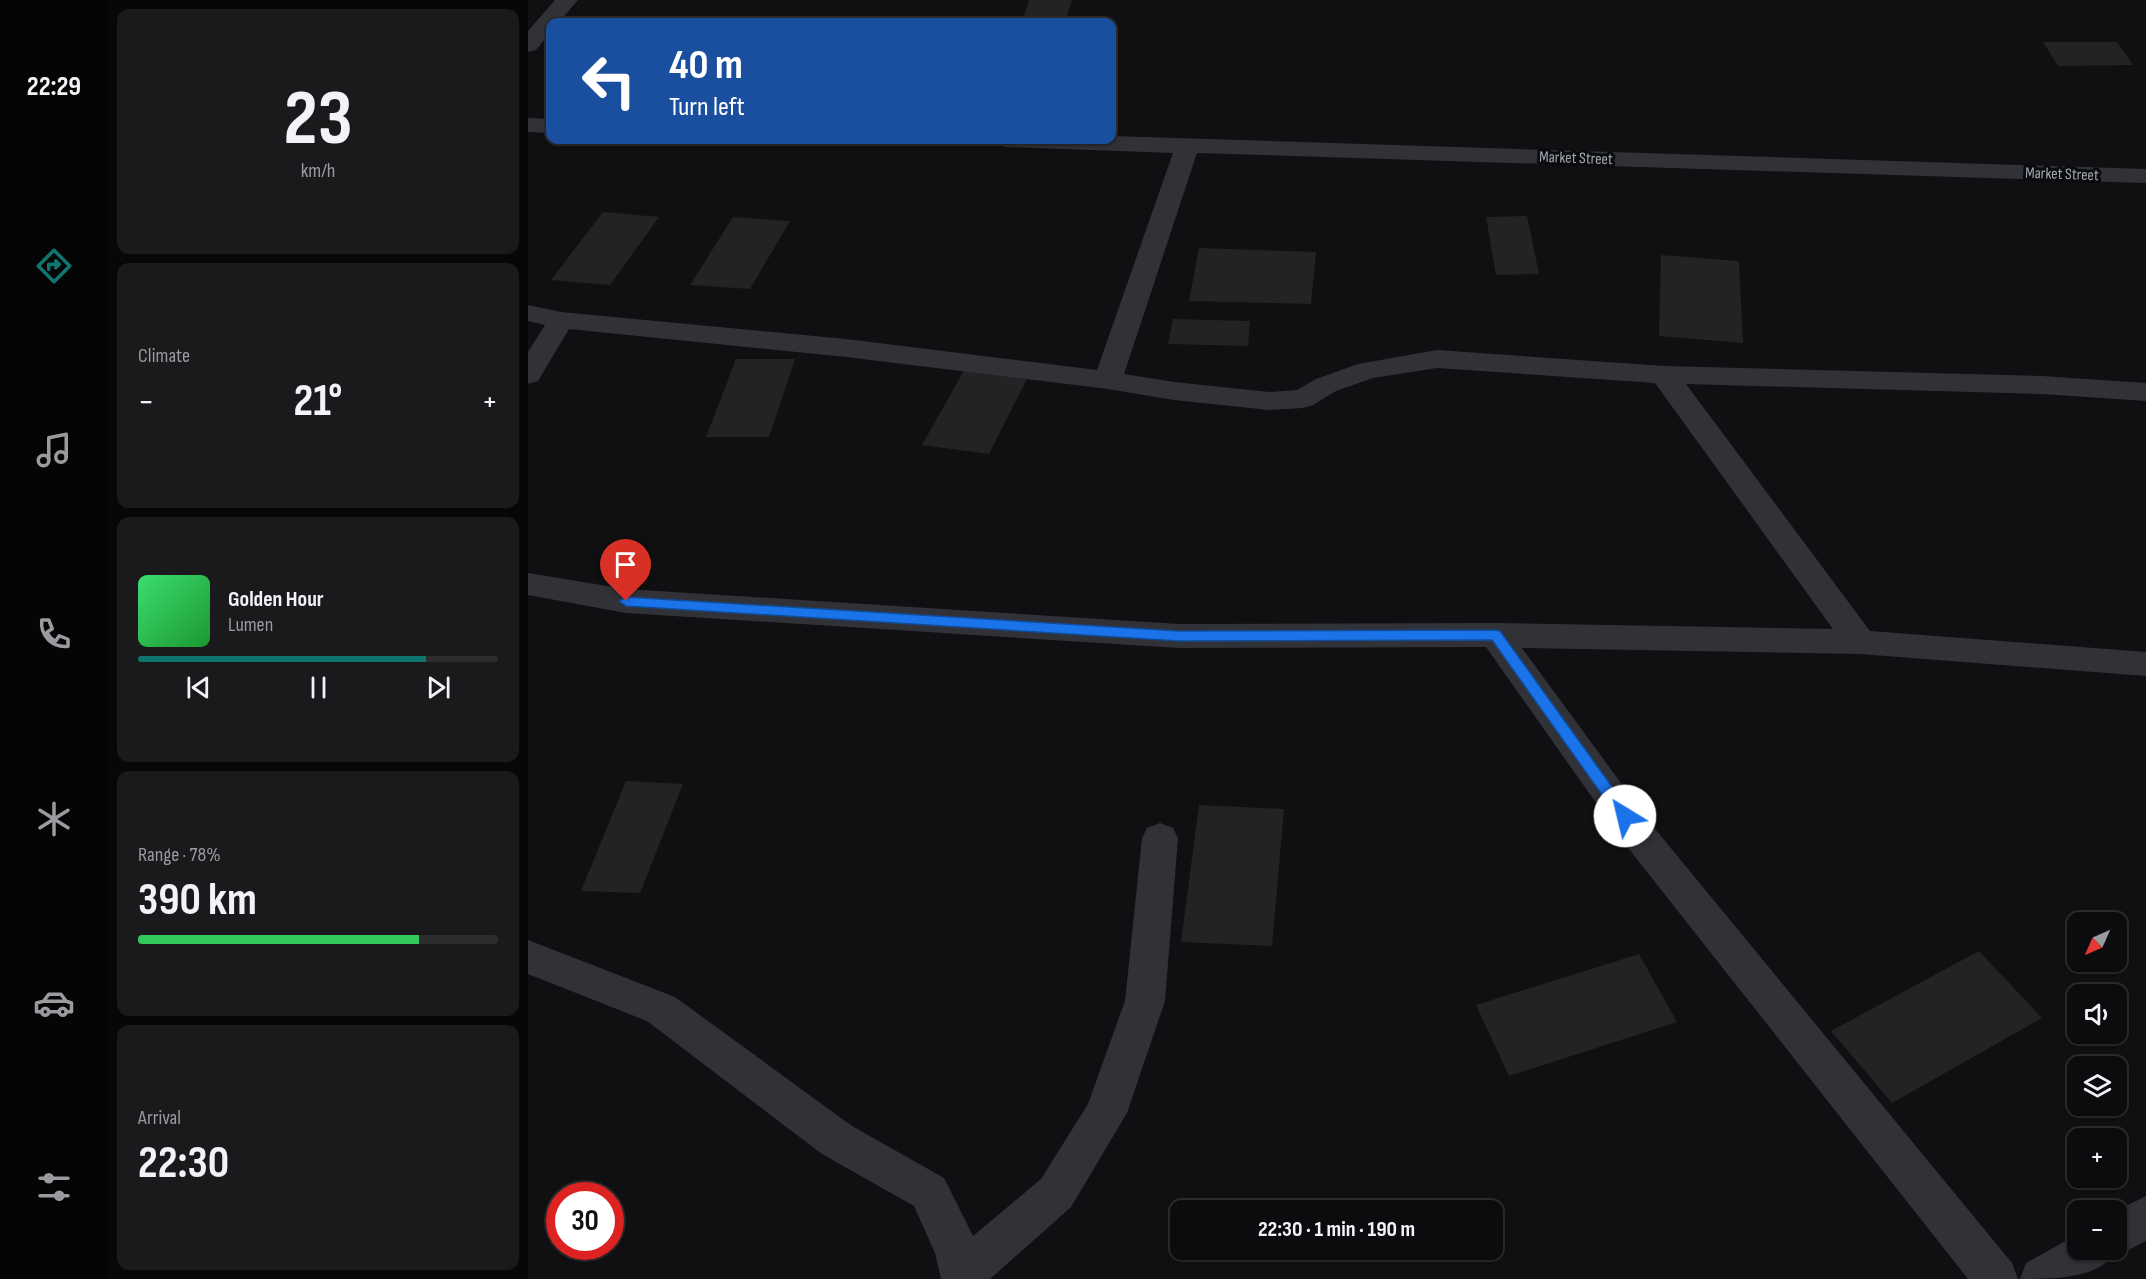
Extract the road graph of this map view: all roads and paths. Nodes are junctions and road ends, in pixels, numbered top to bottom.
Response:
1 (567, 0) edge
2 (551, 18) edge
3 (546, 24) edge
4 (528, 45) edge
5 (528, 125) edge
6 (546, 126) edge
7 (1116, 143) edge
8 (1188, 145) junction
9 (2146, 176) edge
10 (528, 313) edge
11 (561, 320) junction
12 (528, 375) edge
13 (1664, 375) junction
14 (1108, 380) junction
15 (2146, 392) edge
16 (528, 584) edge
17 (1495, 635) junction
18 (1860, 642) junction
19 (2146, 664) edge
20 (1160, 838) dead end
21 (528, 957) edge
22 (2146, 1217) edge
23 (2127, 1228) edge
24 (2075, 1260) edge
25 (962, 1277) edge
26 (1996, 1279) edge
27 (2042, 1279) edge

1 - 2 street
3 - 4 street
5 - 6 street
7 - 8 street, Market Street
8 - 9 street, Market Street
8 - 14 street
10 - 11 street
11 - 12 street
11 - 14 street
13 - 14 street
13 - 15 street
13 - 18 street
16 - 17 street
17 - 18 street
17 - 26 street
18 - 19 street
20 - 25 street
21 - 25 street
22 - 23 street
24 - 27 street

